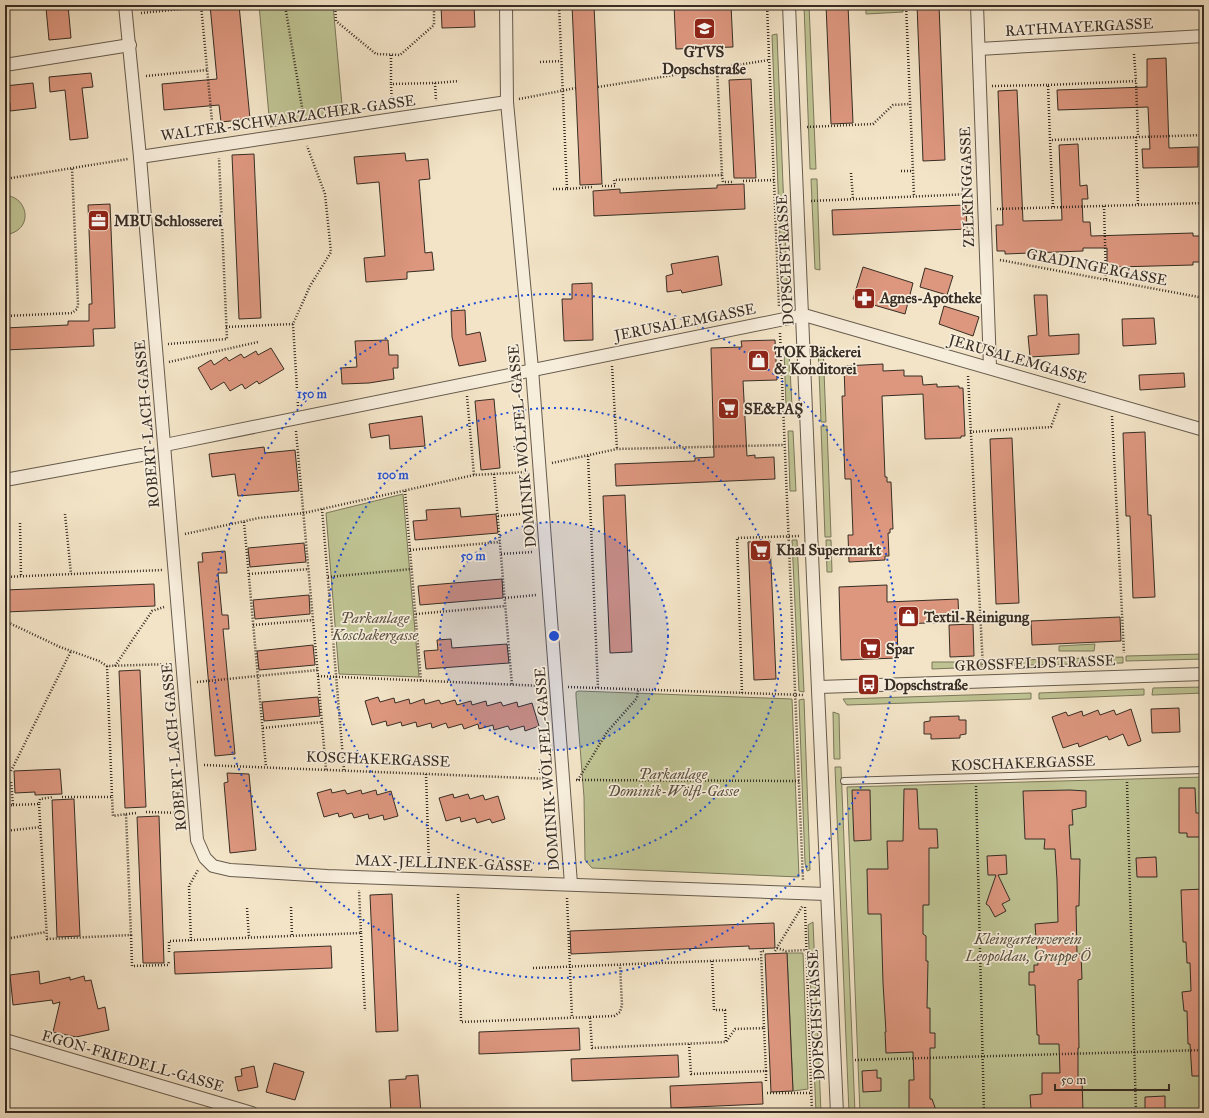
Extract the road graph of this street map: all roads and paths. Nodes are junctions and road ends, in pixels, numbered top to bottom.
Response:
1 (126, 5) edge
2 (285, 5) edge
3 (335, 5) edge
4 (434, 5) edge
5 (506, 5) edge
6 (559, 5) edge
7 (767, 5) edge
8 (789, 5) edge
9 (906, 5) edge
10 (977, 5) edge
11 (202, 6) edge
12 (141, 13) dead end
13 (1202, 36) edge
14 (1134, 40) junction
15 (130, 45) junction
16 (979, 49) junction
17 (391, 55) junction
18 (769, 60) junction
19 (561, 61) junction
20 (540, 62) dead end
21 (5, 66) edge
22 (717, 68) junction
23 (207, 70) junction
24 (146, 76) dead end
25 (459, 81) dead end
26 (1136, 81) junction
27 (435, 83) junction
28 (391, 84) junction
29 (1048, 85) junction
30 (980, 86) junction
31 (598, 87) dead end
32 (576, 88) dead end
33 (562, 91) junction
34 (507, 102) junction
35 (436, 103) dead end
36 (910, 104) junction
37 (392, 110) dead end
38 (212, 121) dead end
39 (795, 128) junction
40 (306, 132) junction
41 (1204, 135) edge
42 (1137, 137) junction
43 (1050, 140) junction
44 (218, 145) junction
45 (1204, 152) edge
46 (140, 157) junction
47 (72, 168) junction
48 (901, 171) dead end
49 (913, 171) junction
50 (851, 173) dead end
51 (722, 175) junction
52 (5, 179) edge
53 (774, 180) junction
54 (743, 181) dead end
55 (734, 182) dead end
56 (602, 186) dead end
57 (592, 187) dead end
58 (553, 189) dead end
59 (567, 189) junction
60 (984, 193) junction
61 (914, 196) junction
62 (852, 199) junction
63 (798, 202) junction
64 (1204, 203) edge
65 (1138, 205) junction
66 (1104, 206) junction
67 (1053, 207) junction
68 (984, 210) junction
69 (986, 257) junction
70 (1106, 279) junction
71 (1204, 298) edge
72 (804, 315) junction
73 (5, 316) edge
74 (780, 319) junction
75 (293, 324) junction
76 (226, 327) junction
77 (258, 342) dead end
78 (156, 345) junction
79 (611, 353) junction
80 (967, 361) junction
81 (158, 364) junction
82 (990, 367) junction
83 (532, 370) junction
84 (466, 383) junction
85 (1060, 402) dead end
86 (1111, 402) junction
87 (297, 418) junction
88 (1204, 430) edge
89 (970, 432) junction
90 (165, 445) junction
91 (784, 445) junction
92 (617, 450) junction
93 (141, 455) dead end
94 (588, 456) junction
95 (540, 468) junction
96 (494, 474) junction
97 (474, 475) junction
98 (5, 480) edge
99 (405, 491) junction
100 (322, 509) junction
101 (543, 512) junction
102 (304, 513) junction
103 (65, 514) dead end
104 (498, 516) junction
105 (244, 522) junction
106 (20, 523) dead end
107 (172, 536) junction
108 (789, 536) junction
109 (813, 536) junction
110 (500, 542) junction
111 (410, 550) junction
112 (546, 551) junction
113 (501, 554) junction
114 (175, 569) junction
115 (309, 569) junction
116 (412, 569) junction
117 (71, 574) junction
118 (249, 574) junction
119 (5, 576) edge
120 (21, 576) junction
121 (328, 577) junction
122 (549, 594) junction
123 (505, 598) junction
124 (178, 603) junction
125 (505, 606) junction
126 (416, 614) junction
127 (314, 620) junction
128 (5, 621) edge
129 (253, 625) junction
130 (71, 651) junction
131 (1124, 653) dead end
132 (183, 664) junction
133 (107, 666) junction
134 (115, 666) junction
135 (318, 670) junction
136 (1204, 674) edge
137 (258, 676) junction
138 (318, 676) junction
139 (336, 677) junction
140 (421, 681) junction
141 (984, 681) junction
142 (184, 683) junction
143 (512, 685) junction
144 (556, 687) junction
145 (819, 687) junction
146 (598, 688) junction
147 (638, 690) junction
148 (742, 693) junction
149 (795, 695) junction
150 (803, 695) dead end
151 (322, 722) junction
152 (263, 728) junction
153 (191, 764) junction
154 (266, 767) junction
155 (326, 770) junction
156 (344, 770) junction
157 (1204, 770) edge
158 (11, 771) dead end
159 (1126, 773) junction
160 (426, 774) junction
161 (976, 777) junction
162 (11, 780) dead end
163 (564, 780) junction
164 (578, 780) junction
165 (844, 780) dead end
166 (799, 782) junction
167 (53, 797) dead end
168 (62, 797) dead end
169 (112, 797) junction
170 (39, 804) junction
171 (13, 805) junction
172 (5, 806) edge
173 (146, 812) dead end
174 (137, 813) dead end
175 (195, 813) junction
176 (126, 814) junction
177 (41, 827) junction
178 (5, 831) edge
179 (205, 858) junction
180 (359, 876) junction
181 (429, 879) junction
182 (457, 880) junction
183 (569, 884) junction
184 (804, 893) junction
185 (826, 894) junction
186 (291, 907) dead end
187 (247, 908) dead end
188 (46, 932) junction
189 (361, 933) junction
190 (131, 935) junction
191 (292, 936) junction
192 (249, 938) junction
193 (5, 939) edge
194 (191, 941) junction
195 (806, 950) junction
196 (765, 951) dead end
197 (169, 952) dead end
198 (761, 959) junction
199 (712, 961) junction
200 (169, 962) dead end
201 (620, 965) junction
202 (570, 967) junction
203 (533, 968) dead end
204 (364, 1011) dead end
205 (572, 1017) junction
206 (590, 1017) junction
207 (764, 1028) junction
208 (5, 1040) edge
209 (726, 1042) junction
210 (689, 1044) junction
211 (1204, 1050) edge
212 (1134, 1053) junction
213 (983, 1056) junction
214 (855, 1060) dead end
215 (766, 1071) junction
216 (766, 1081) dead end
217 (767, 1093) dead end
218 (811, 1093) junction
219 (252, 1113) edge
220 (812, 1113) edge
221 (837, 1113) edge
222 (984, 1113) edge
223 (1136, 1113) edge

1 - 15 street, ROBERT-LACH-GASSE
2 - 40 path
3 - 17 path
4 - 17 path
5 - 34 street, DOMINIK-WÖLFEL-GASSE
6 - 19 path
7 - 18 path
8 - 39 street, DOPSCHSTRASSE
9 - 36 path
10 - 16 street, ZELKINGGASSE
11 - 12 path
11 - 23 path
13 - 14 street, RATHMAYERGASSE
13 - 41 path
14 - 16 street, RATHMAYERGASSE
14 - 26 path
15 - 21 street
15 - 46 street, ROBERT-LACH-GASSE
16 - 30 street, ZELKINGGASSE
17 - 28 path
18 - 22 path
18 - 53 path
19 - 20 path
19 - 33 path
22 - 31 path
22 - 51 path
23 - 24 path
23 - 38 path
25 - 27 path
26 - 29 path
26 - 42 path
27 - 28 path
27 - 35 path
28 - 37 path
29 - 30 path
29 - 43 path
30 - 60 street, ZELKINGGASSE
32 - 33 path
33 - 34 path
33 - 59 path
34 - 40 street, WALTER-SCHWARZACHER-GASSE
34 - 83 street, DOMINIK-WÖLFEL-GASSE
36 - 39 path
36 - 49 path
39 - 63 street, DOPSCHSTRASSE
40 - 44 street, WALTER-SCHWARZACHER-GASSE
40 - 75 path
41 - 42 path
41 - 45 path
42 - 43 path
42 - 65 path
43 - 67 path
44 - 46 street, WALTER-SCHWARZACHER-GASSE
44 - 76 path
46 - 47 path
46 - 78 street, ROBERT-LACH-GASSE
47 - 52 path
47 - 73 path
48 - 49 path
49 - 61 path
50 - 62 path
51 - 55 path
51 - 56 path
53 - 54 path
53 - 74 path
57 - 59 path
58 - 59 path
60 - 61 path
60 - 68 street, ZELKINGGASSE
61 - 62 path
62 - 63 path
63 - 72 street, DOPSCHSTRASSE
64 - 65 path
65 - 66 path
66 - 67 path
66 - 70 path
67 - 68 path
68 - 69 street, ZELKINGGASSE
69 - 70 path, GRADINGERGASSE
69 - 82 street, ZELKINGGASSE
70 - 71 path, GRADINGERGASSE
72 - 74 street, JERUSALEMGASSE
72 - 80 street, JERUSALEMGASSE
72 - 109 street, DOPSCHSTRASSE
74 - 79 street, JERUSALEMGASSE
74 - 91 path
75 - 76 path
75 - 87 path
76 - 78 path
77 - 81 path
78 - 81 street, ROBERT-LACH-GASSE
79 - 83 street, JERUSALEMGASSE
79 - 92 path
80 - 82 street, JERUSALEMGASSE
80 - 89 path
81 - 90 street, ROBERT-LACH-GASSE
82 - 86 street, JERUSALEMGASSE
83 - 84 street, JERUSALEMGASSE
83 - 95 street, DOMINIK-WÖLFEL-GASSE
84 - 87 street, JERUSALEMGASSE
84 - 97 path
85 - 89 path
86 - 88 street, JERUSALEMGASSE
86 - 131 path
87 - 90 street, JERUSALEMGASSE
87 - 102 path
89 - 141 path
90 - 107 street, ROBERT-LACH-GASSE
91 - 92 path
91 - 108 path
92 - 94 path
93 - 98 street
94 - 95 path
94 - 146 path
95 - 96 path
95 - 101 street, DOMINIK-WÖLFEL-GASSE
96 - 97 path
96 - 104 path
97 - 99 path
99 - 100 path
99 - 111 path
100 - 102 path
100 - 121 path
101 - 104 path
101 - 112 street, DOMINIK-WÖLFEL-GASSE
102 - 105 path
102 - 115 path
103 - 117 path
104 - 110 path
105 - 107 path
105 - 118 path
106 - 120 path
107 - 114 street, ROBERT-LACH-GASSE
108 - 109 path
108 - 148 path
108 - 149 path
109 - 145 street, DOPSCHSTRASSE
110 - 111 path
110 - 113 path
111 - 116 path
112 - 113 path
112 - 122 street, DOMINIK-WÖLFEL-GASSE
113 - 123 path
114 - 117 path
114 - 124 street, ROBERT-LACH-GASSE
115 - 118 path
115 - 127 path
116 - 121 path
116 - 126 path
117 - 120 path
118 - 129 path
119 - 120 path
121 - 139 path
122 - 123 path
122 - 144 street, DOMINIK-WÖLFEL-GASSE
123 - 125 path
124 - 132 street, ROBERT-LACH-GASSE
124 - 134 path
125 - 126 path
125 - 143 path
126 - 140 path
127 - 129 path
127 - 135 path
128 - 130 path
129 - 137 path
130 - 133 path
130 - 158 path
132 - 134 path
132 - 142 street, ROBERT-LACH-GASSE
133 - 134 path
133 - 169 path
135 - 137 path
135 - 138 path
136 - 141 street, GROSSFELDSTRASSE
137 - 142 path
137 - 152 path
138 - 139 path
138 - 151 path
139 - 140 path
139 - 156 path
140 - 143 path
141 - 145 street, GROSSFELDSTRASSE
142 - 153 street, ROBERT-LACH-GASSE
143 - 144 path
144 - 146 path
144 - 163 street, DOMINIK-WÖLFEL-GASSE
145 - 185 street, DOPSCHSTRASSE
146 - 147 path
147 - 148 path
147 - 164 path
148 - 149 path
149 - 150 path
149 - 166 path
151 - 152 path
151 - 155 path
152 - 154 path
153 - 154 path, KOSCHAKERGASSE
153 - 175 street, ROBERT-LACH-GASSE
154 - 155 path, KOSCHAKERGASSE
155 - 156 path, KOSCHAKERGASSE
156 - 160 path, KOSCHAKERGASSE
157 - 159 lane, KOSCHAKERGASSE
159 - 161 lane, KOSCHAKERGASSE
159 - 212 path
160 - 163 path, KOSCHAKERGASSE
160 - 181 path
161 - 165 lane, KOSCHAKERGASSE
161 - 213 path
162 - 171 path
163 - 164 path, KOSCHAKERGASSE
163 - 183 street, DOMINIK-WÖLFEL-GASSE
164 - 166 path, KOSCHAKERGASSE
166 - 184 path
167 - 170 path
168 - 169 path
169 - 176 path
170 - 171 path
170 - 177 path
171 - 172 path
173 - 175 path
174 - 176 path
175 - 179 street, ROBERT-LACH-GASSE
176 - 190 path
177 - 178 path
177 - 188 path
179 - 180 street, MAX-JELLINEK-GASSE
179 - 194 path
180 - 181 street, MAX-JELLINEK-GASSE
180 - 189 path
181 - 182 street, MAX-JELLINEK-GASSE
182 - 183 street, MAX-JELLINEK-GASSE
182 - 205 path
183 - 184 street, MAX-JELLINEK-GASSE
183 - 202 path
184 - 185 street, MAX-JELLINEK-GASSE
185 - 221 street, DOPSCHSTRASSE
186 - 191 path
187 - 192 path
188 - 190 path
188 - 193 path
189 - 191 path
189 - 204 path
190 - 200 path
191 - 192 path
192 - 194 path
194 - 197 path
195 - 195 path
195 - 218 path
196 - 198 path
198 - 199 path
198 - 207 path
199 - 201 path
199 - 209 path
201 - 202 path
201 - 206 path
202 - 203 path
202 - 205 path
205 - 206 path
206 - 210 path
207 - 209 path
207 - 215 path
208 - 219 street, EGON-FRIEDELL-GASSE
209 - 210 path
210 - 215 path
211 - 212 path
212 - 213 path
212 - 223 path
213 - 214 path
213 - 222 path
215 - 216 path
217 - 218 path
218 - 220 path

